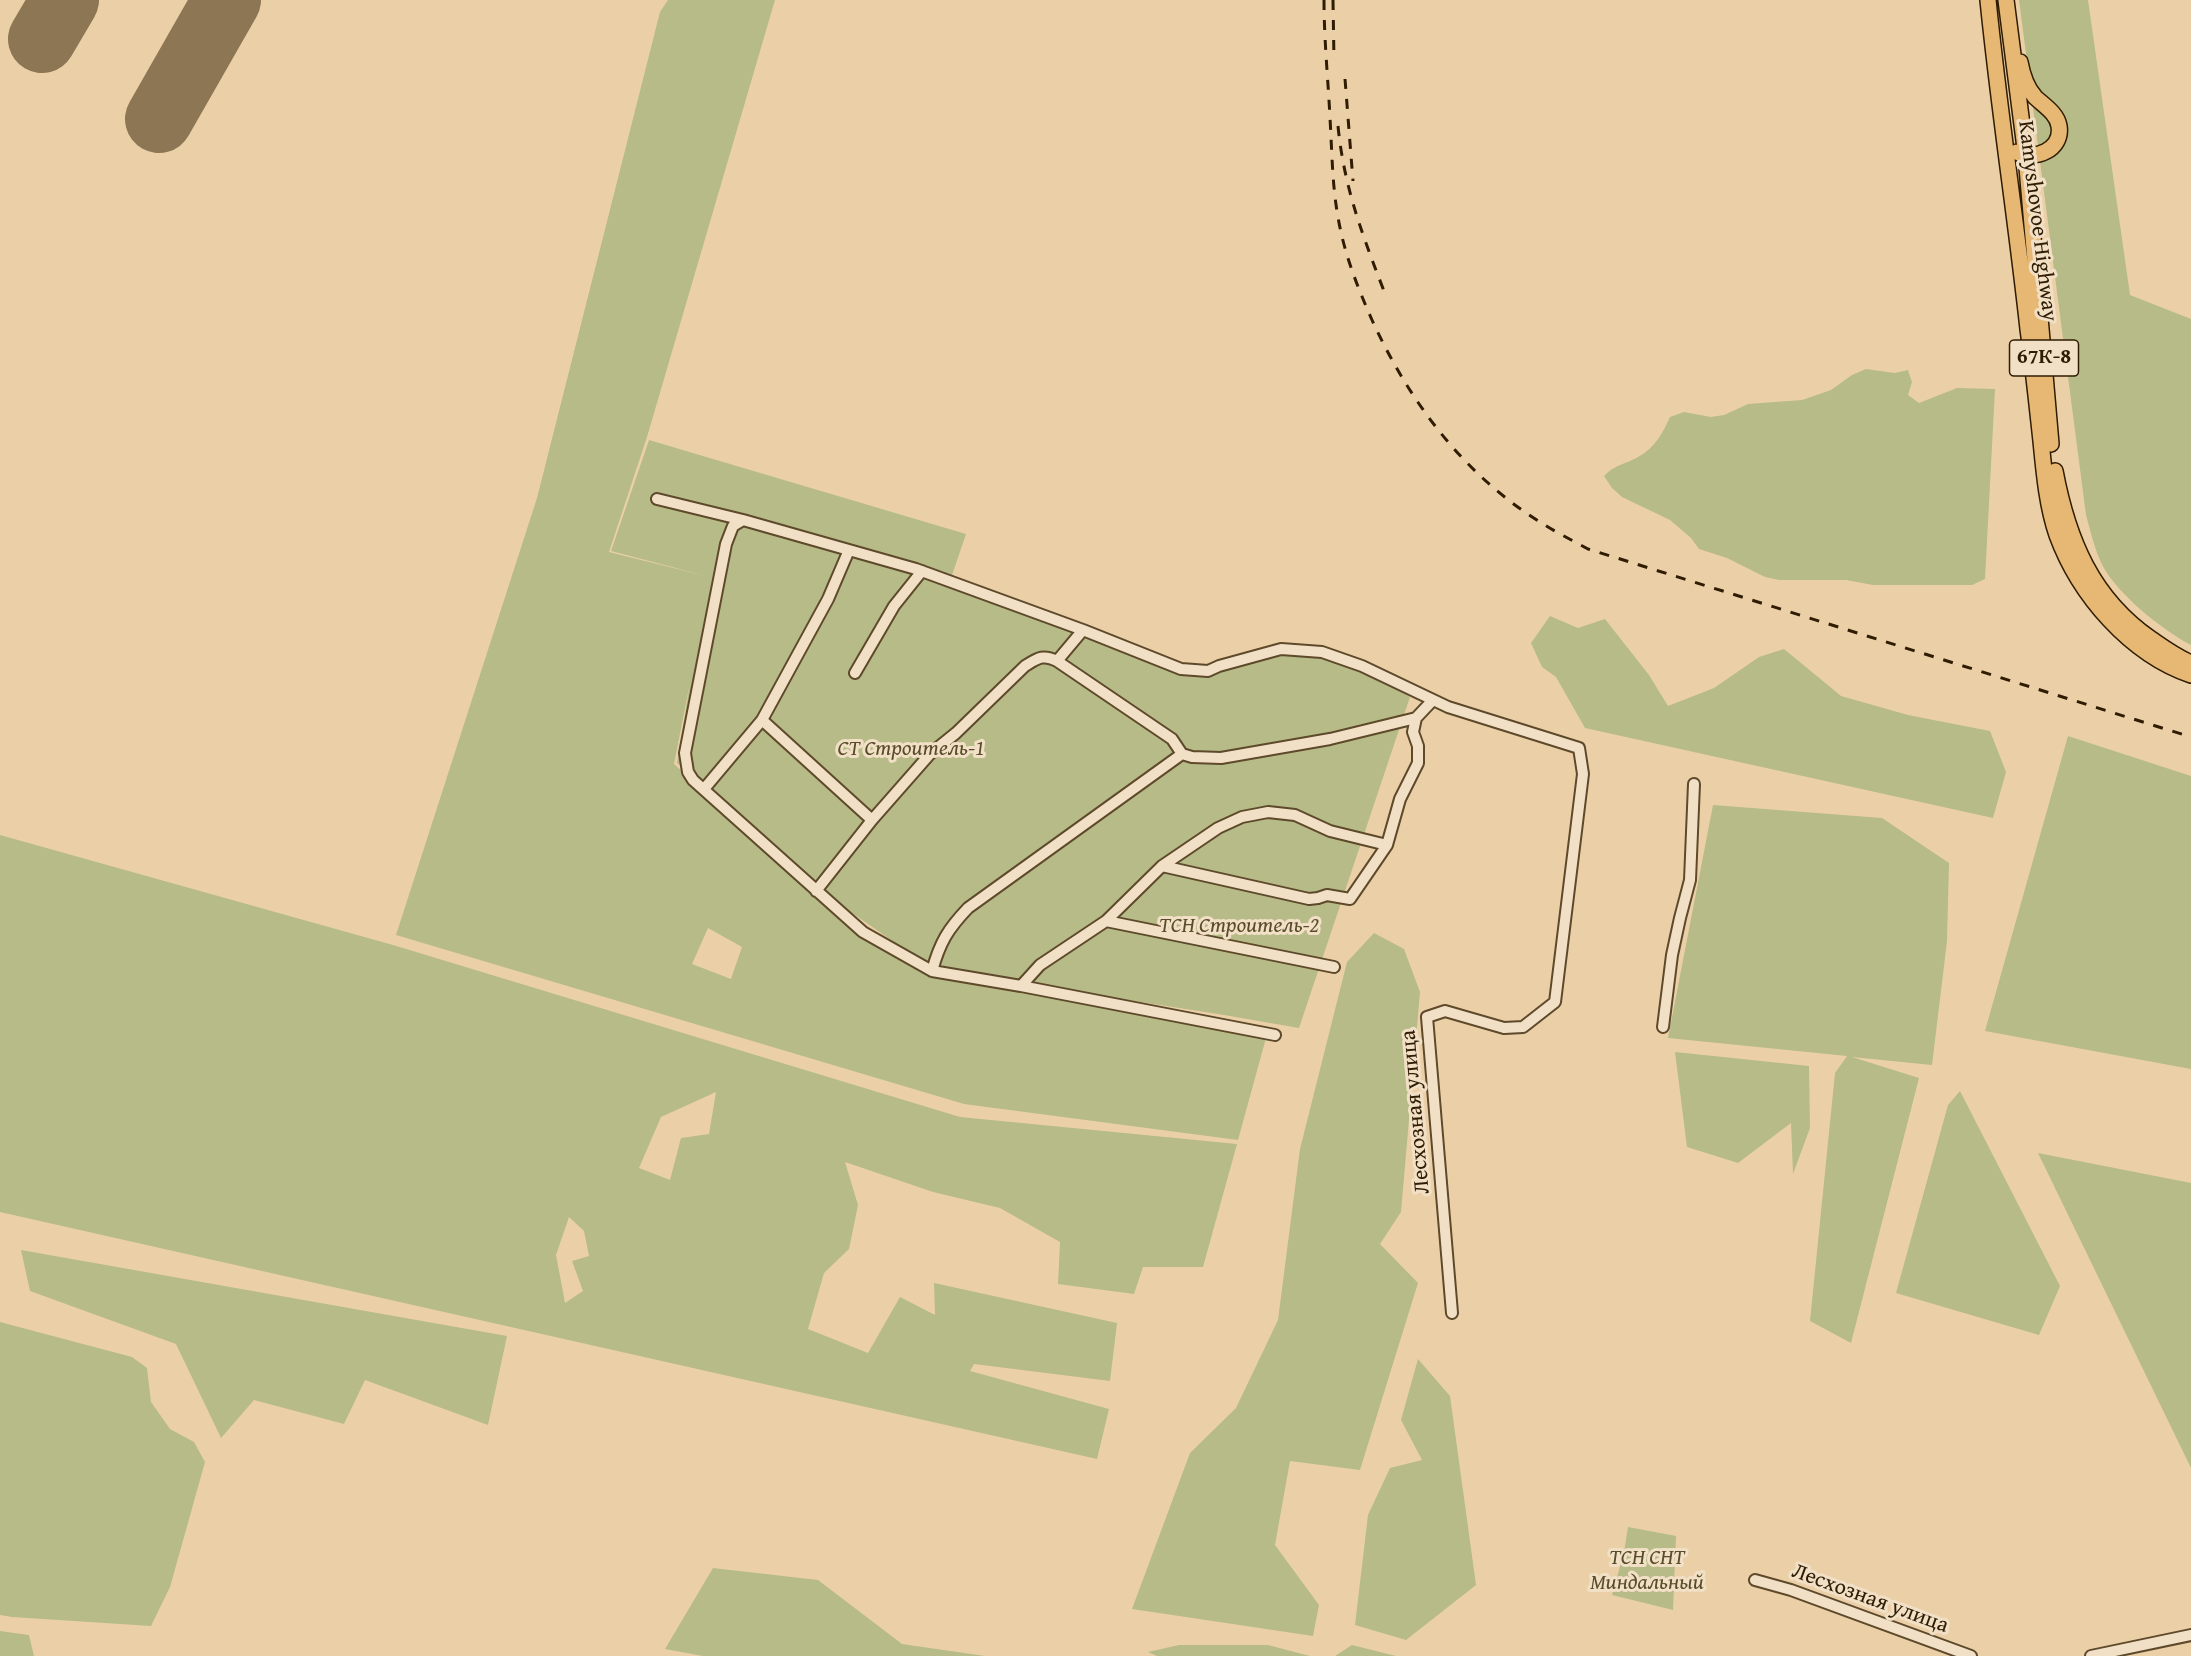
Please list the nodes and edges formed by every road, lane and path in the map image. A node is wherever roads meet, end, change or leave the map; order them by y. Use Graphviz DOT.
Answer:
graph roads {
  1 [pos="1988,0"];
  2 [pos="2006,0"];
  3 [pos="2008,25"];
  4 [pos="1998,94"];
  5 [pos="2026,156"];
  6 [pos="657,499"];
  7 [pos="743,520"];
  8 [pos="849,550"];
  9 [pos="922,571"];
  10 [pos="1083,630"];
  11 [pos="1057,662"];
  12 [pos="2191,663"];
  13 [pos="855,673"];
  14 [pos="2191,675"];
  15 [pos="1433,700"];
  16 [pos="1416,718"];
  17 [pos="762,720"];
  18 [pos="1182,754"];
  19 [pos="1694,784"];
  20 [pos="704,789"];
  21 [pos="872,820"];
  22 [pos="1387,845"];
  23 [pos="1162,866"];
  24 [pos="816,891"];
  25 [pos="1106,921"];
  26 [pos="1334,967"];
  27 [pos="932,971"];
  28 [pos="1021,986"];
  29 [pos="1663,1027"];
  30 [pos="1275,1035"];
  31 [pos="1452,1313"];
  32 [pos="1755,1581"];
  33 [pos="2191,1635"];
  34 [pos="1971,1656"];
  35 [pos="2091,1656"];
  1 -- 4 [label="main road, Kamyshovoe Highway / 67К-8"];
  2 -- 3 [label="main road, Kamyshovoe Highway / 67К-8"];
  3 -- 5 [label="main road, Kamyshovoe Highway / 67К-8"];
  3 -- 5 [label="main road"];
  4 -- 5 [label="main road"];
  4 -- 14 [label="main road, Kamyshovoe Highway / 67К-8"];
  5 -- 12 [label="main road, Kamyshovoe Highway / 67К-8"];
  6 -- 7 [label="street"];
  7 -- 8 [label="street"];
  7 -- 20 [label="street"];
  8 -- 9 [label="street"];
  8 -- 17 [label="street"];
  9 -- 10 [label="street"];
  9 -- 13 [label="street"];
  10 -- 11 [label="street"];
  10 -- 15 [label="street"];
  11 -- 18 [label="street"];
  11 -- 21 [label="street"];
  15 -- 16 [label="street"];
  15 -- 31 [label="street, Лесхозная улица"];
  16 -- 18 [label="street"];
  16 -- 22 [label="street"];
  17 -- 20 [label="street"];
  17 -- 21 [label="street"];
  18 -- 27 [label="street"];
  19 -- 29 [label="street"];
  20 -- 24 [label="street"];
  21 -- 24 [label="street"];
  22 -- 23 [label="street"];
  22 -- 23 [label="street"];
  23 -- 25 [label="street"];
  24 -- 27 [label="street"];
  25 -- 26 [label="street"];
  25 -- 28 [label="street"];
  27 -- 28 [label="street"];
  28 -- 30 [label="street"];
  32 -- 34 [label="street, Лесхозная улица"];
  33 -- 35 [label="street"];
}
